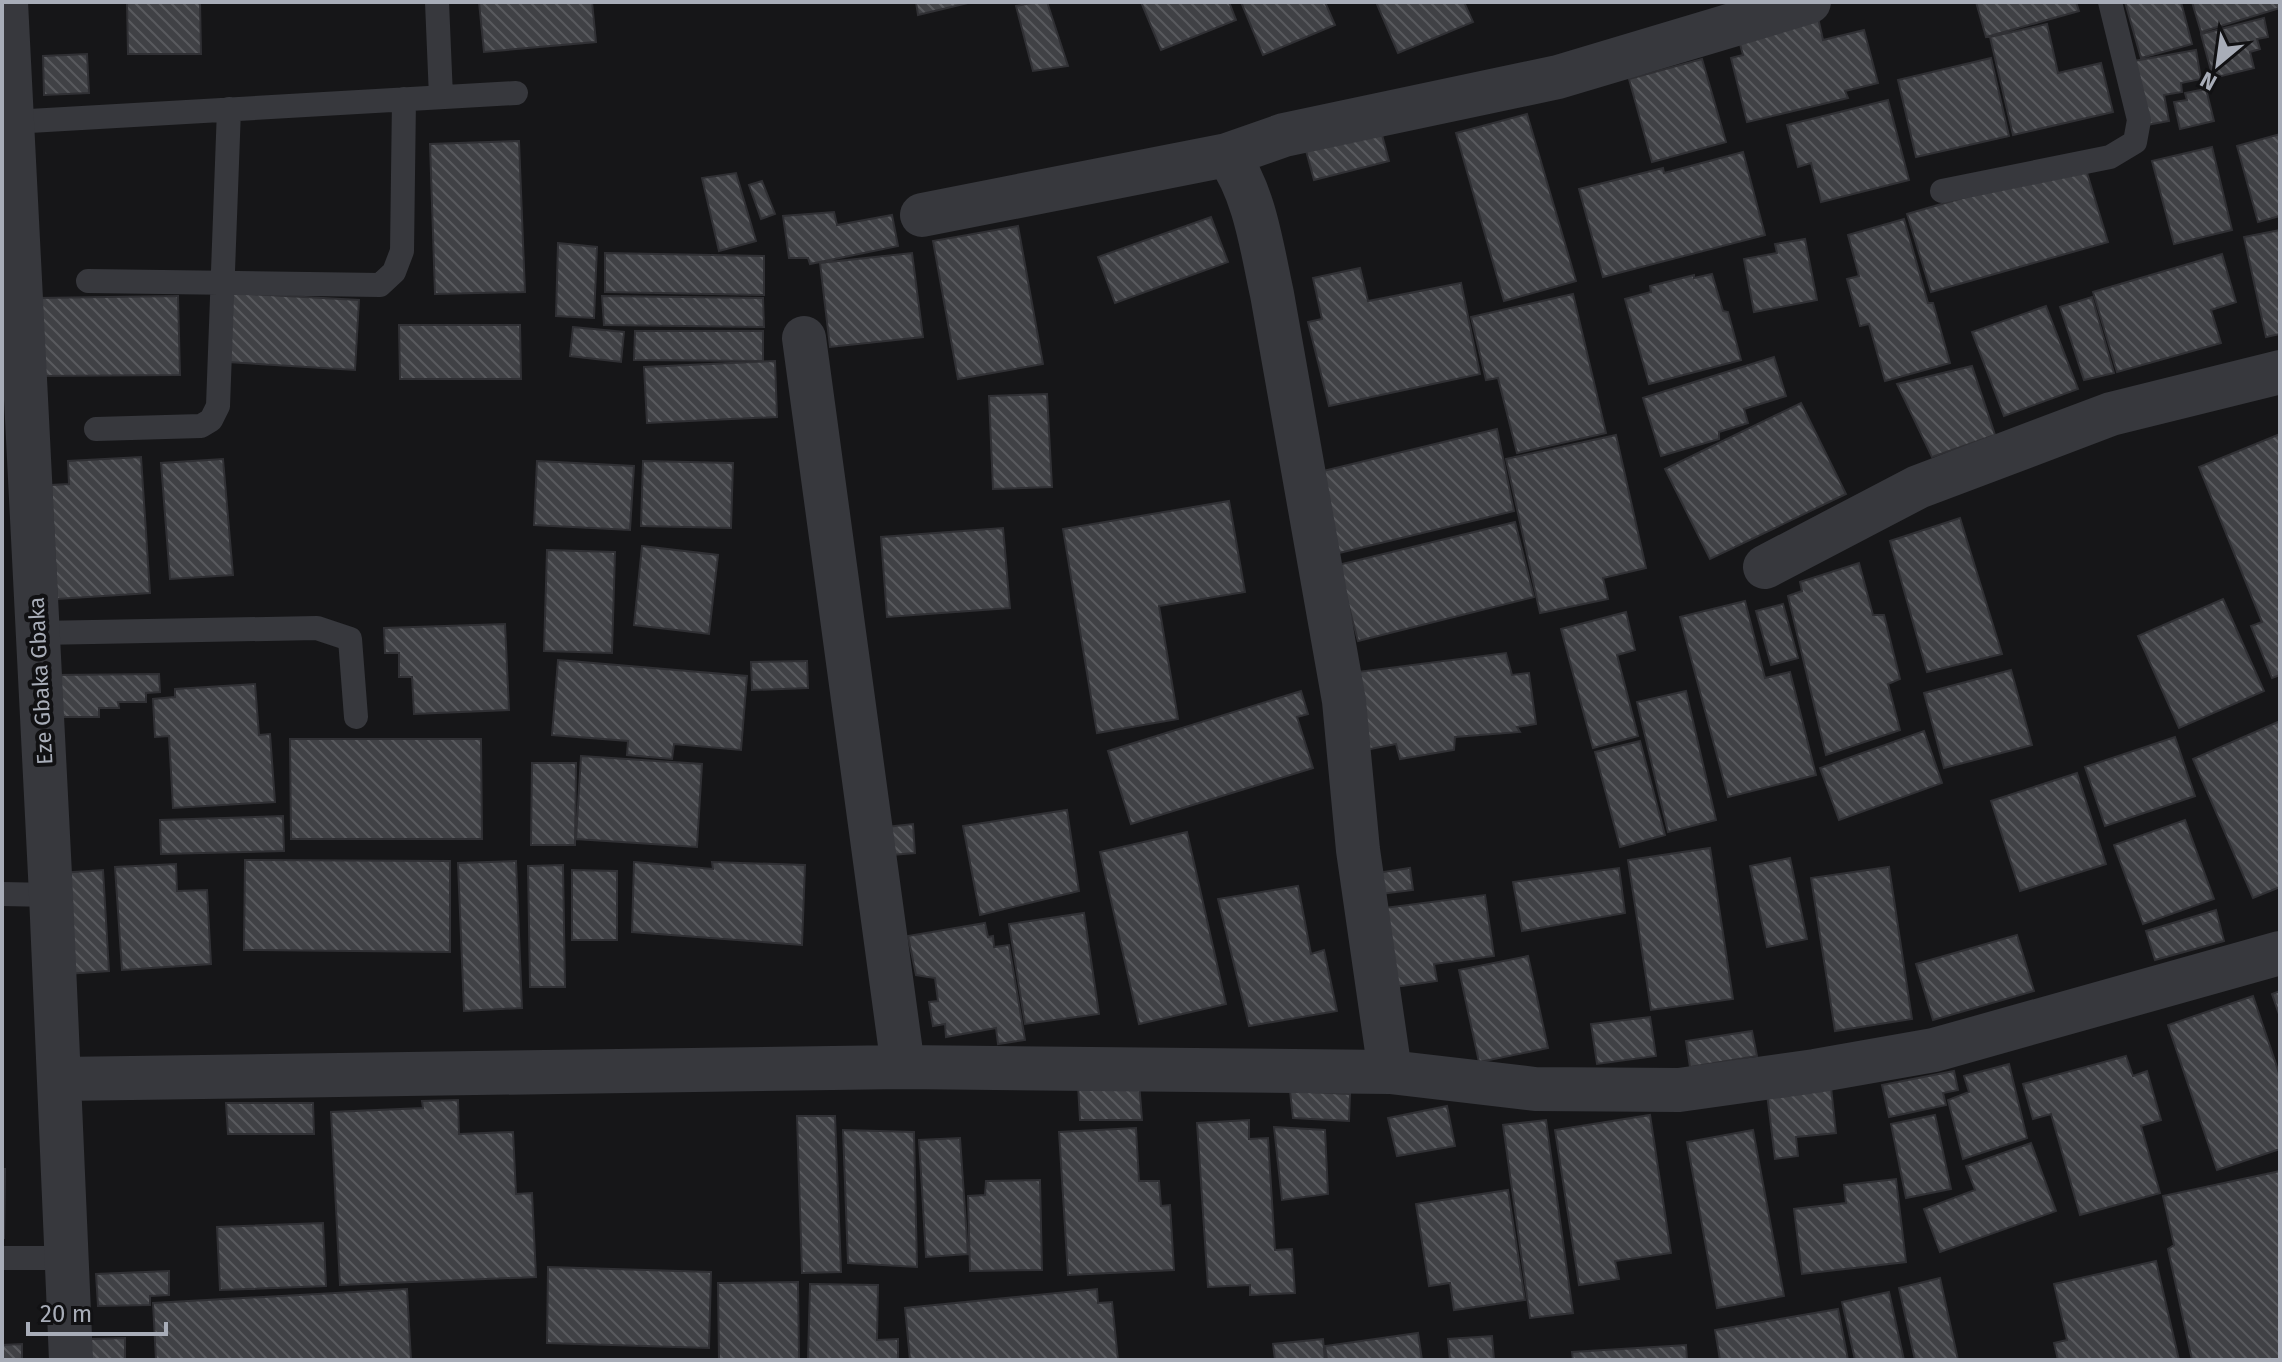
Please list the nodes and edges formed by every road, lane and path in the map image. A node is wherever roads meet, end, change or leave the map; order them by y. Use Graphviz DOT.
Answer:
graph roads {
  1 [pos="437,2"];
  2 [pos="1809,2"];
  3 [pos="2110,2"];
  4 [pos="5,30"];
  5 [pos="516,93"];
  6 [pos="441,97"];
  7 [pos="404,99"];
  8 [pos="229,109"];
  9 [pos="12,122"];
  10 [pos="1227,155"];
  11 [pos="1942,191"];
  12 [pos="922,215"];
  13 [pos="88,281"];
  14 [pos="224,281"];
  15 [pos="804,338"];
  16 [pos="2280,372"];
  17 [pos="96,429"];
  18 [pos="15,459"];
  19 [pos="1765,567"];
  20 [pos="38,633"];
  21 [pos="356,717"];
  22 [pos="2,894"];
  23 [pos="51,895"];
  24 [pos="2280,953"];
  25 [pos="903,1067"];
  26 [pos="1390,1072"];
  27 [pos="60,1079"];
  28 [pos="2,1258"];
  29 [pos="67,1258"];
  30 [pos="71,1360"];
  1 -- 6 [label="lane"];
  2 -- 10 [label="street"];
  3 -- 11 [label="lane"];
  4 -- 9 [label="street, Eze Gbaka Gbaka"];
  5 -- 6 [label="lane"];
  6 -- 7 [label="lane"];
  7 -- 8 [label="lane"];
  7 -- 14 [label="lane"];
  8 -- 9 [label="lane"];
  8 -- 14 [label="lane"];
  9 -- 18 [label="street, Eze Gbaka Gbaka"];
  10 -- 12 [label="street"];
  10 -- 26 [label="street"];
  13 -- 14 [label="lane"];
  14 -- 17 [label="lane"];
  15 -- 25 [label="street"];
  16 -- 19 [label="street"];
  18 -- 20 [label="street, Eze Gbaka Gbaka"];
  20 -- 21 [label="lane"];
  20 -- 23 [label="street, Eze Gbaka Gbaka"];
  22 -- 23 [label="lane"];
  23 -- 27 [label="street, Eze Gbaka Gbaka"];
  24 -- 26 [label="street"];
  25 -- 26 [label="street"];
  25 -- 27 [label="street"];
  27 -- 29 [label="street, Eze Gbaka Gbaka"];
  28 -- 29 [label="lane"];
  29 -- 30 [label="street, Eze Gbaka Gbaka"];
}
